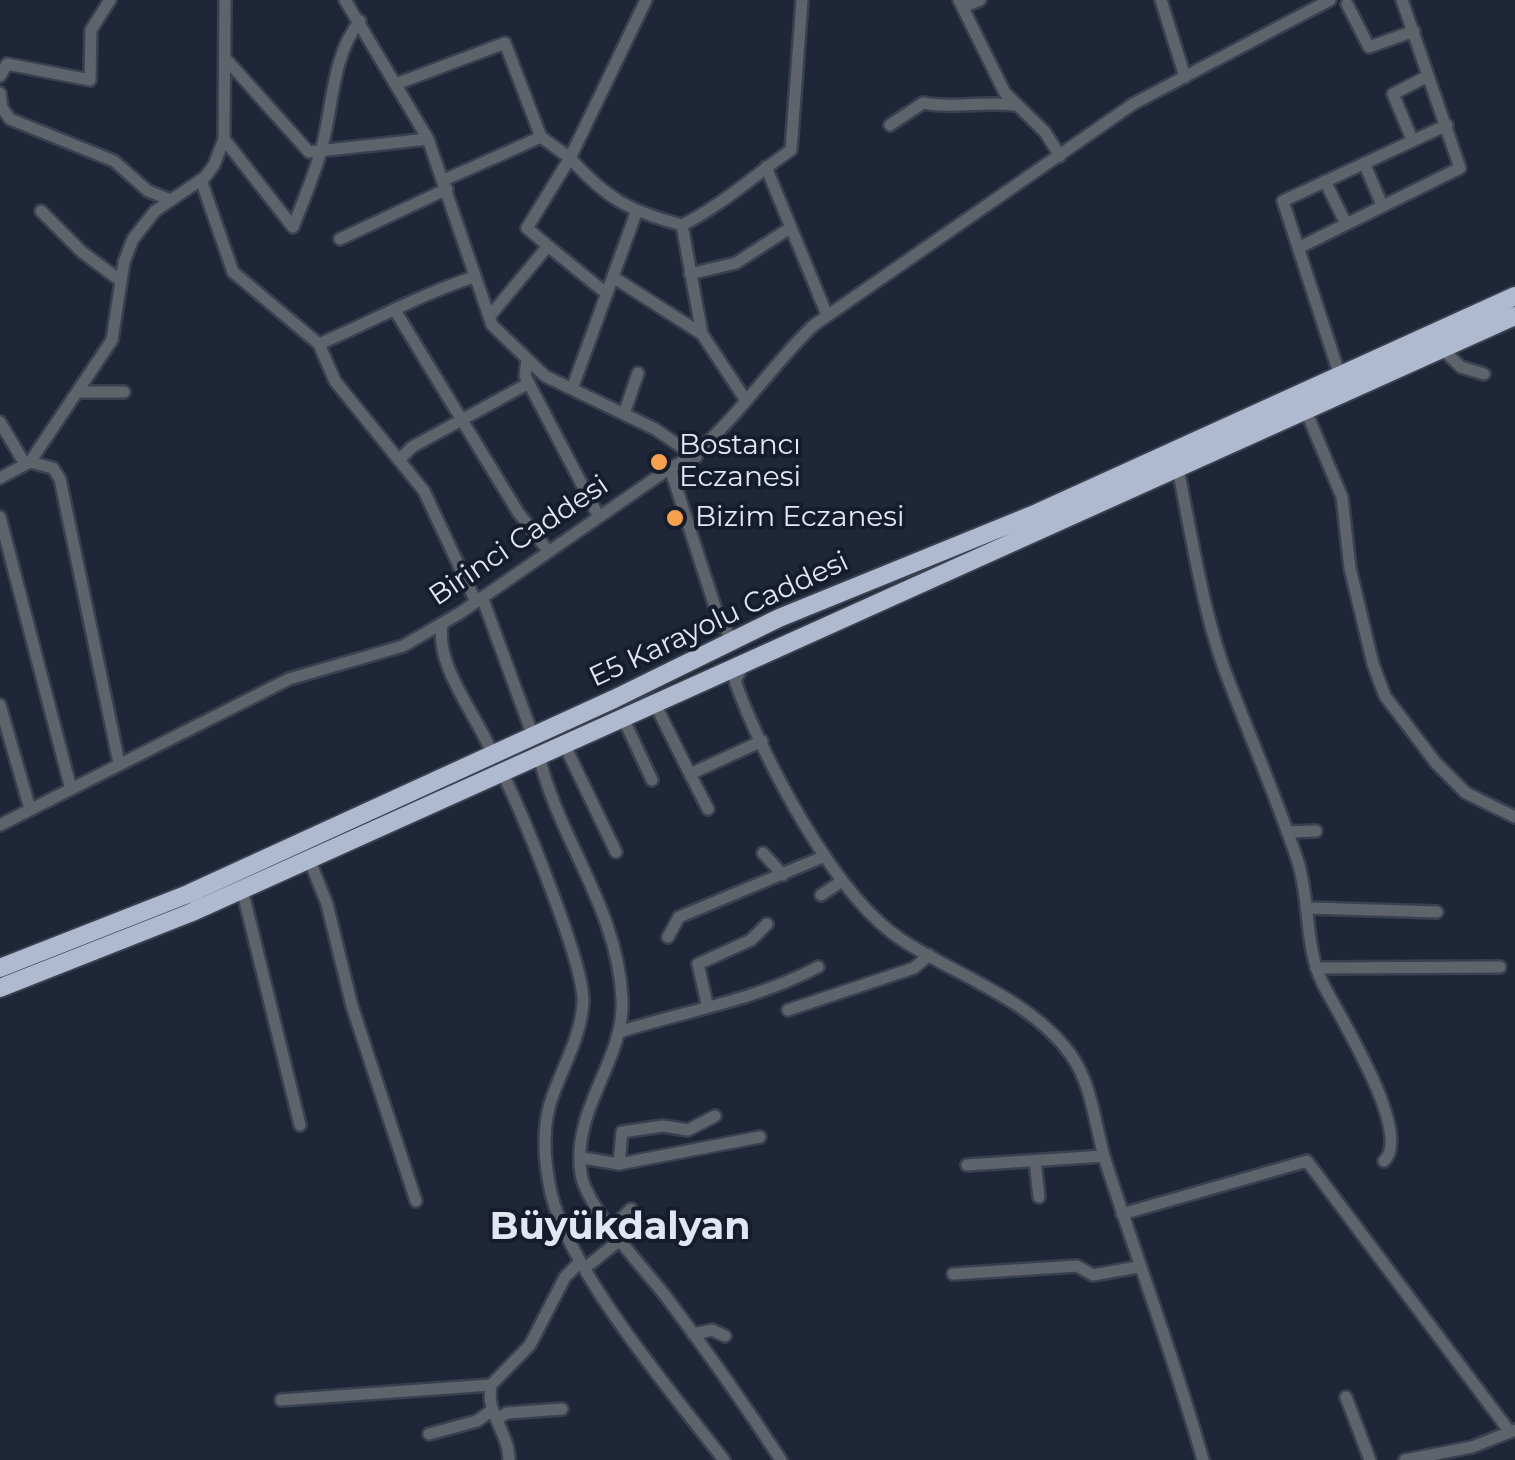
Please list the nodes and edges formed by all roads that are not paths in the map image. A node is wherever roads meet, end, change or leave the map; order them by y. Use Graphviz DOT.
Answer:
graph roads {
  1 [pos="110,0"];
  2 [pos="225,0"];
  3 [pos="345,0"];
  4 [pos="646,0"];
  5 [pos="802,0"];
  6 [pos="980,0"];
  7 [pos="1161,0"];
  8 [pos="1329,0"];
  9 [pos="1402,0"];
  10 [pos="961,4"];
  11 [pos="1348,4"];
  12 [pos="360,21"];
  13 [pos="1414,32"];
  14 [pos="225,57"];
  15 [pos="0,76"];
  16 [pos="1428,76"];
  17 [pos="1185,77"];
  18 [pos="396,84"];
  19 [pos="0,93"];
  20 [pos="1014,105"];
  21 [pos="890,125"];
  22 [pos="1446,125"];
  23 [pos="541,137"];
  24 [pos="224,138"];
  25 [pos="428,138"];
  26 [pos="1412,140"];
  27 [pos="321,151"];
  28 [pos="1060,156"];
  29 [pos="570,158"];
  30 [pos="1364,163"];
  31 [pos="766,167"];
  32 [pos="202,180"];
  33 [pos="1325,181"];
  34 [pos="446,185"];
  35 [pos="171,200"];
  36 [pos="1382,205"];
  37 [pos="41,211"];
  38 [pos="636,213"];
  39 [pos="1346,222"];
  40 [pos="682,225"];
  41 [pos="790,228"];
  42 [pos="340,239"];
  43 [pos="548,246"];
  44 [pos="1300,247"];
  45 [pos="690,274"];
  46 [pos="474,277"];
  47 [pos="613,277"];
  48 [pos="121,281"];
  49 [pos="607,294"];
  50 [pos="1515,296"];
  51 [pos="396,312"];
  52 [pos="827,316"];
  53 [pos="1515,316"];
  54 [pos="488,318"];
  55 [pos="702,334"];
  56 [pos="320,344"];
  57 [pos="1442,349"];
  58 [pos="527,360"];
  59 [pos="638,373"];
  60 [pos="1484,374"];
  61 [pos="1340,376"];
  62 [pos="529,384"];
  63 [pos="572,389"];
  64 [pos="78,392"];
  65 [pos="124,392"];
  66 [pos="744,399"];
  67 [pos="1306,411"];
  68 [pos="624,414"];
  69 [pos="461,418"];
  70 [pos="0,422"];
  71 [pos="696,457"];
  72 [pos="399,460"];
  73 [pos="28,463"];
  74 [pos="670,468"];
  75 [pos="1178,469"];
  76 [pos="0,478"];
  77 [pos="0,516"];
  78 [pos="599,517"];
  79 [pos="548,552"];
  80 [pos="479,600"];
  81 [pos="442,624"];
  82 [pos="730,642"];
  83 [pos="748,662"];
  84 [pos="726,672"];
  85 [pos="654,704"];
  86 [pos="0,705"];
  87 [pos="623,718"];
  88 [pos="533,736"];
  89 [pos="762,741"];
  90 [pos="564,744"];
  91 [pos="493,754"];
  92 [pos="539,756"];
  93 [pos="119,764"];
  94 [pos="502,772"];
  95 [pos="690,774"];
  96 [pos="652,780"];
  97 [pos="70,788"];
  98 [pos="708,809"];
  99 [pos="30,810"];
  100 [pos="1515,817"];
  101 [pos="0,825"];
  102 [pos="1316,831"];
  103 [pos="1287,832"];
  104 [pos="616,852"];
  105 [pos="764,853"];
  106 [pos="825,856"];
  107 [pos="309,860"];
  108 [pos="783,875"];
  109 [pos="842,881"];
  110 [pos="242,890"];
  111 [pos="822,895"];
  112 [pos="1309,908"];
  113 [pos="1437,912"];
  114 [pos="767,924"];
  115 [pos="668,936"];
  116 [pos="928,955"];
  117 [pos="1500,966"];
  118 [pos="818,967"];
  119 [pos="0,968"];
  120 [pos="1316,968"];
  121 [pos="0,988"];
  122 [pos="707,1004"];
  123 [pos="788,1010"];
  124 [pos="620,1032"];
  125 [pos="715,1116"];
  126 [pos="300,1125"];
  127 [pos="760,1137"];
  128 [pos="1104,1156"];
  129 [pos="582,1158"];
  130 [pos="1035,1161"];
  131 [pos="1384,1161"];
  132 [pos="620,1164"];
  133 [pos="967,1166"];
  134 [pos="1040,1197"];
  135 [pos="416,1201"];
  136 [pos="630,1210"];
  137 [pos="1122,1214"];
  138 [pos="612,1228"];
  139 [pos="620,1240"];
  140 [pos="582,1265"];
  141 [pos="1138,1266"];
  142 [pos="954,1274"];
  143 [pos="693,1334"];
  144 [pos="724,1336"];
  145 [pos="490,1385"];
  146 [pos="1346,1397"];
  147 [pos="281,1400"];
  148 [pos="562,1410"];
  149 [pos="494,1415"];
  150 [pos="1513,1431"];
  151 [pos="429,1434"];
  152 [pos="510,1460"];
  153 [pos="724,1460"];
  154 [pos="782,1460"];
  155 [pos="1203,1460"];
  156 [pos="1370,1460"];
  157 [pos="1405,1460"];
  1 -- 15 [label="street"];
  2 -- 14 [label="street"];
  3 -- 12 [label="street"];
  4 -- 29 [label="street"];
  5 -- 31 [label="street"];
  6 -- 10 [label="street"];
  7 -- 17 [label="street"];
  8 -- 17 [label="street, Birinci Caddesi"];
  9 -- 13 [label="street"];
  10 -- 20 [label="street"];
  11 -- 13 [label="street"];
  12 -- 18 [label="street"];
  12 -- 27 [label="street"];
  13 -- 16 [label="street"];
  14 -- 24 [label="street"];
  14 -- 27 [label="street"];
  16 -- 22 [label="street"];
  16 -- 26 [label="street"];
  17 -- 28 [label="street, Birinci Caddesi"];
  18 -- 23 [label="street"];
  18 -- 25 [label="street"];
  19 -- 35 [label="street"];
  20 -- 21 [label="street"];
  20 -- 28 [label="street"];
  22 -- 26 [label="street"];
  22 -- 36 [label="street"];
  23 -- 29 [label="street"];
  23 -- 34 [label="street"];
  24 -- 27 [label="street"];
  24 -- 32 [label="street"];
  25 -- 27 [label="street"];
  25 -- 34 [label="street"];
  26 -- 30 [label="street"];
  28 -- 52 [label="street, Birinci Caddesi"];
  29 -- 38 [label="street"];
  29 -- 43 [label="street"];
  30 -- 33 [label="street"];
  30 -- 36 [label="street"];
  31 -- 40 [label="street"];
  31 -- 41 [label="street"];
  32 -- 35 [label="street"];
  32 -- 56 [label="street"];
  33 -- 39 [label="street"];
  33 -- 44 [label="street"];
  34 -- 42 [label="street"];
  34 -- 46 [label="street"];
  35 -- 48 [label="street"];
  36 -- 39 [label="street"];
  37 -- 48 [label="street"];
  38 -- 40 [label="street"];
  38 -- 47 [label="street"];
  39 -- 44 [label="street"];
  40 -- 45 [label="street"];
  41 -- 45 [label="street"];
  41 -- 52 [label="street"];
  43 -- 49 [label="street"];
  43 -- 54 [label="street"];
  44 -- 61 [label="street"];
  45 -- 55 [label="street"];
  46 -- 51 [label="street"];
  46 -- 54 [label="street"];
  47 -- 49 [label="street"];
  47 -- 55 [label="street"];
  48 -- 64 [label="street"];
  49 -- 63 [label="street"];
  50 -- 61 [label="highway, E5 Karayolu Caddesi"];
  51 -- 56 [label="street"];
  51 -- 69 [label="street"];
  52 -- 66 [label="street, Birinci Caddesi"];
  53 -- 57 [label="highway, E5 Karayolu Caddesi"];
  54 -- 58 [label="street"];
  55 -- 66 [label="street"];
  56 -- 72 [label="street"];
  57 -- 60 [label="street"];
  57 -- 67 [label="highway, E5 Karayolu Caddesi"];
  58 -- 62 [label="street"];
  58 -- 63 [label="street"];
  59 -- 68 [label="street"];
  61 -- 82 [label="highway, E5 Karayolu Caddesi"];
  62 -- 69 [label="street"];
  62 -- 78 [label="street"];
  63 -- 68 [label="street"];
  64 -- 65 [label="street"];
  64 -- 73 [label="street"];
  66 -- 71 [label="street, Birinci Caddesi"];
  67 -- 75 [label="highway, E5 Karayolu Caddesi"];
  67 -- 100 [label="street"];
  68 -- 71 [label="street"];
  69 -- 72 [label="street"];
  69 -- 79 [label="street"];
  70 -- 73 [label="street"];
  71 -- 74 [label="street, Birinci Caddesi"];
  72 -- 80 [label="street"];
  73 -- 76 [label="street"];
  73 -- 93 [label="street"];
  74 -- 78 [label="street, Birinci Caddesi"];
  74 -- 82 [label="street"];
  75 -- 83 [label="highway, E5 Karayolu Caddesi"];
  75 -- 103 [label="street"];
  77 -- 97 [label="street"];
  78 -- 79 [label="street, Birinci Caddesi"];
  79 -- 80 [label="street, Birinci Caddesi"];
  80 -- 81 [label="street, Birinci Caddesi"];
  80 -- 88 [label="street"];
  81 -- 91 [label="street"];
  81 -- 93 [label="street, Birinci Caddesi"];
  82 -- 83 [label="highway"];
  82 -- 84 [label="highway"];
  82 -- 88 [label="highway, E5 Karayolu Caddesi"];
  83 -- 84 [label="highway, E5 Karayolu Caddesi"];
  83 -- 89 [label="street"];
  84 -- 85 [label="highway, E5 Karayolu Caddesi"];
  85 -- 87 [label="highway, E5 Karayolu Caddesi"];
  85 -- 95 [label="street"];
  86 -- 99 [label="street"];
  87 -- 90 [label="highway, E5 Karayolu Caddesi"];
  87 -- 96 [label="street"];
  88 -- 91 [label="highway, E5 Karayolu Caddesi"];
  89 -- 95 [label="street"];
  89 -- 106 [label="street"];
  90 -- 92 [label="highway, E5 Karayolu Caddesi"];
  90 -- 104 [label="street"];
  91 -- 119 [label="highway, E5 Karayolu Caddesi"];
  92 -- 94 [label="highway, E5 Karayolu Caddesi"];
  92 -- 124 [label="street"];
  93 -- 97 [label="street, Birinci Caddesi"];
  94 -- 107 [label="highway, E5 Karayolu Caddesi"];
  94 -- 140 [label="street"];
  95 -- 98 [label="street"];
  97 -- 99 [label="street, Birinci Caddesi"];
  99 -- 101 [label="street, Birinci Caddesi"];
  102 -- 103 [label="street"];
  103 -- 112 [label="street"];
  105 -- 108 [label="street"];
  106 -- 108 [label="street"];
  106 -- 109 [label="street"];
  107 -- 110 [label="highway, E5 Karayolu Caddesi"];
  107 -- 135 [label="street"];
  108 -- 115 [label="street"];
  109 -- 111 [label="street"];
  109 -- 116 [label="street"];
  110 -- 121 [label="highway, E5 Karayolu Caddesi"];
  110 -- 126 [label="street"];
  112 -- 113 [label="street"];
  112 -- 120 [label="street"];
  114 -- 122 [label="street"];
  116 -- 123 [label="street"];
  116 -- 128 [label="street"];
  117 -- 120 [label="street"];
  118 -- 122 [label="street"];
  120 -- 131 [label="street"];
  122 -- 124 [label="street"];
  124 -- 129 [label="street"];
  125 -- 132 [label="street"];
  127 -- 132 [label="street"];
  128 -- 130 [label="street"];
  128 -- 137 [label="street"];
  129 -- 132 [label="street"];
  129 -- 138 [label="street"];
  130 -- 133 [label="street"];
  130 -- 134 [label="street"];
  136 -- 138 [label="street"];
  137 -- 141 [label="street"];
  137 -- 150 [label="street"];
  138 -- 139 [label="street"];
  139 -- 140 [label="street"];
  139 -- 143 [label="street"];
  140 -- 145 [label="street"];
  140 -- 153 [label="street"];
  141 -- 142 [label="street"];
  141 -- 155 [label="street"];
  143 -- 144 [label="street"];
  143 -- 154 [label="street"];
  145 -- 147 [label="street"];
  145 -- 149 [label="street"];
  146 -- 156 [label="street"];
  148 -- 149 [label="street"];
  149 -- 151 [label="street"];
  149 -- 152 [label="street"];
  150 -- 157 [label="street"];
}
